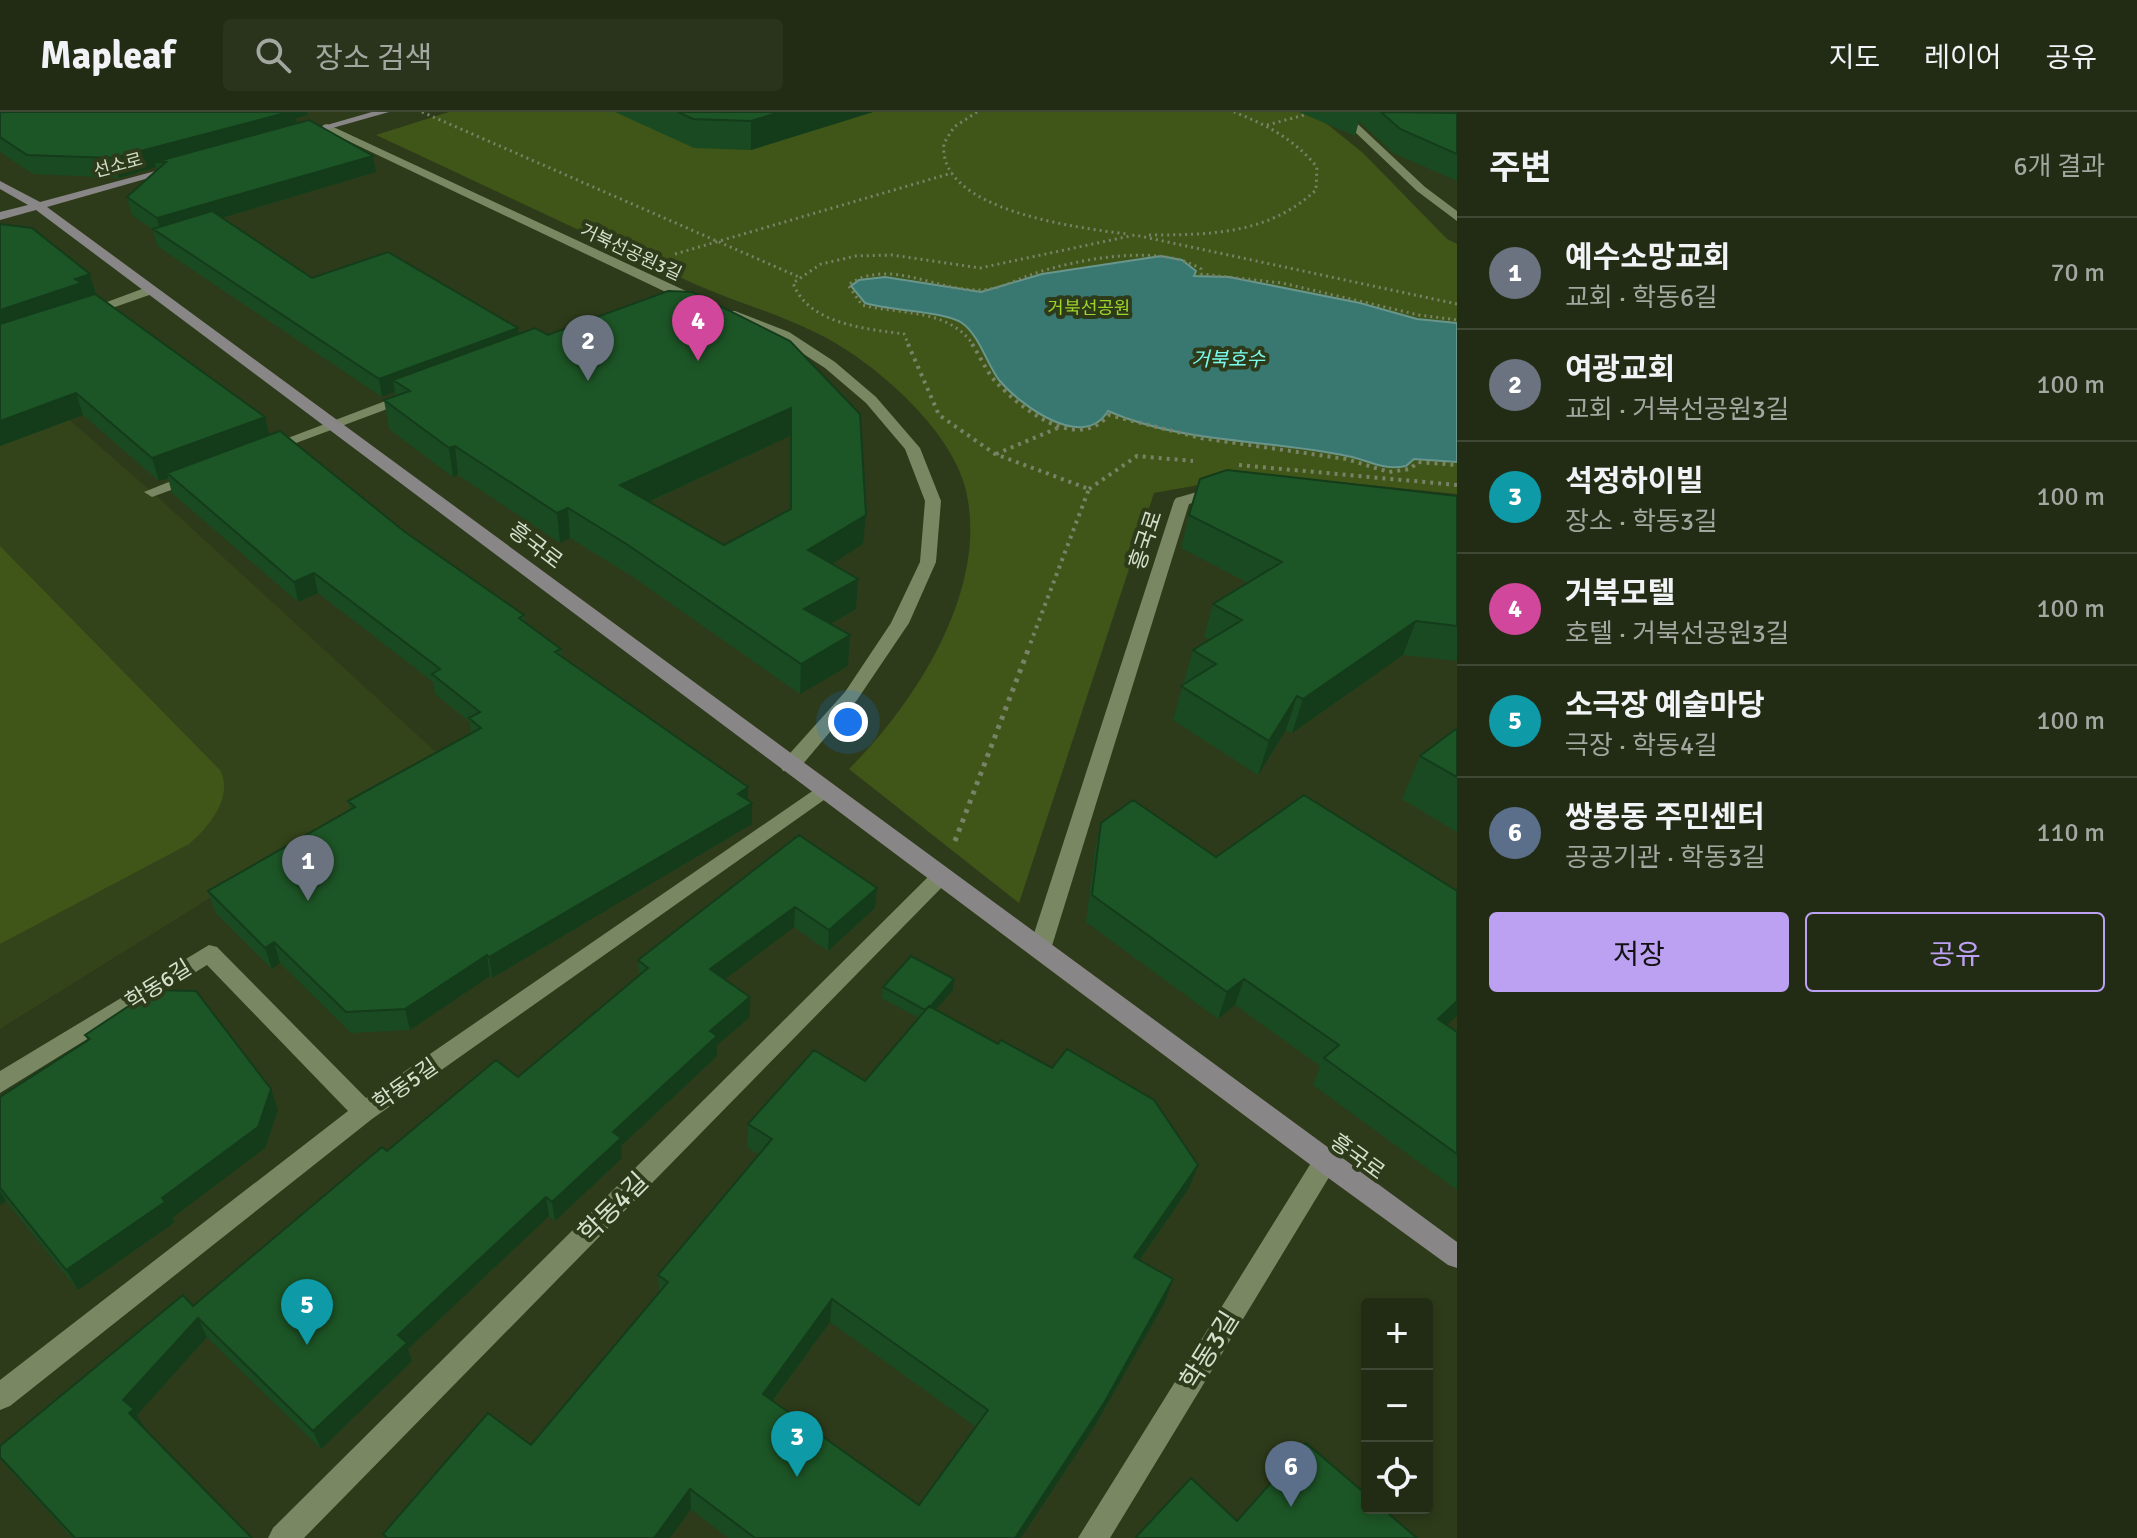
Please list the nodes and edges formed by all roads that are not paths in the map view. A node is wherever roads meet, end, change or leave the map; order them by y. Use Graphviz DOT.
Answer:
graph roads {
  1 [pos="384,112"];
  2 [pos="1339,112"];
  3 [pos="327,127"];
  4 [pos="281,140"];
  5 [pos="190,164"];
  6 [pos="0,184"];
  7 [pos="37,205"];
  8 [pos="0,216"];
  9 [pos="1457,217"];
  10 [pos="150,290"];
  11 [pos="678,294"];
  12 [pos="663,299"];
  13 [pos="75,316"];
  14 [pos="424,390"];
  15 [pos="335,424"];
  16 [pos="250,455"];
  17 [pos="208,471"];
  18 [pos="152,492"];
  19 [pos="1232,493"];
  20 [pos="790,766"];
  21 [pos="824,790"];
  22 [pos="942,875"];
  23 [pos="1040,949"];
  24 [pos="0,1083"];
  25 [pos="364,1112"];
  26 [pos="1325,1162"];
  27 [pos="1457,1257"];
  28 [pos="0,1397"];
  29 [pos="283,1538"];
  30 [pos="1093,1538"];
  1 -- 3 [label="street"];
  2 -- 9 [label="street"];
  3 -- 4 [label="street"];
  3 -- 11 [label="street, 거북선공원3길"];
  5 -- 7 [label="street, 선소로"];
  6 -- 7 [label="street, 흥국로"];
  7 -- 8 [label="street, 선소로"];
  7 -- 10 [label="street, 흥국로"];
  10 -- 13 [label="street"];
  10 -- 15 [label="street, 흥국로"];
  11 -- 12 [label="street"];
  11 -- 20 [label="street, 거북선공원3길"];
  14 -- 15 [label="street"];
  15 -- 16 [label="street"];
  15 -- 20 [label="street, 흥국로"];
  17 -- 18 [label="street"];
  19 -- 23 [label="street, 흥국로"];
  20 -- 21 [label="street, 흥국로"];
  21 -- 22 [label="street, 흥국로"];
  21 -- 25 [label="street, 학동5길"];
  22 -- 23 [label="street, 흥국로"];
  22 -- 29 [label="street, 학동4길"];
  23 -- 26 [label="street, 흥국로"];
  24 -- 25 [label="street, 학동6길"];
  25 -- 28 [label="street, 학동5길"];
  26 -- 27 [label="street, 흥국로"];
  26 -- 30 [label="street, 학동3길"];
}
